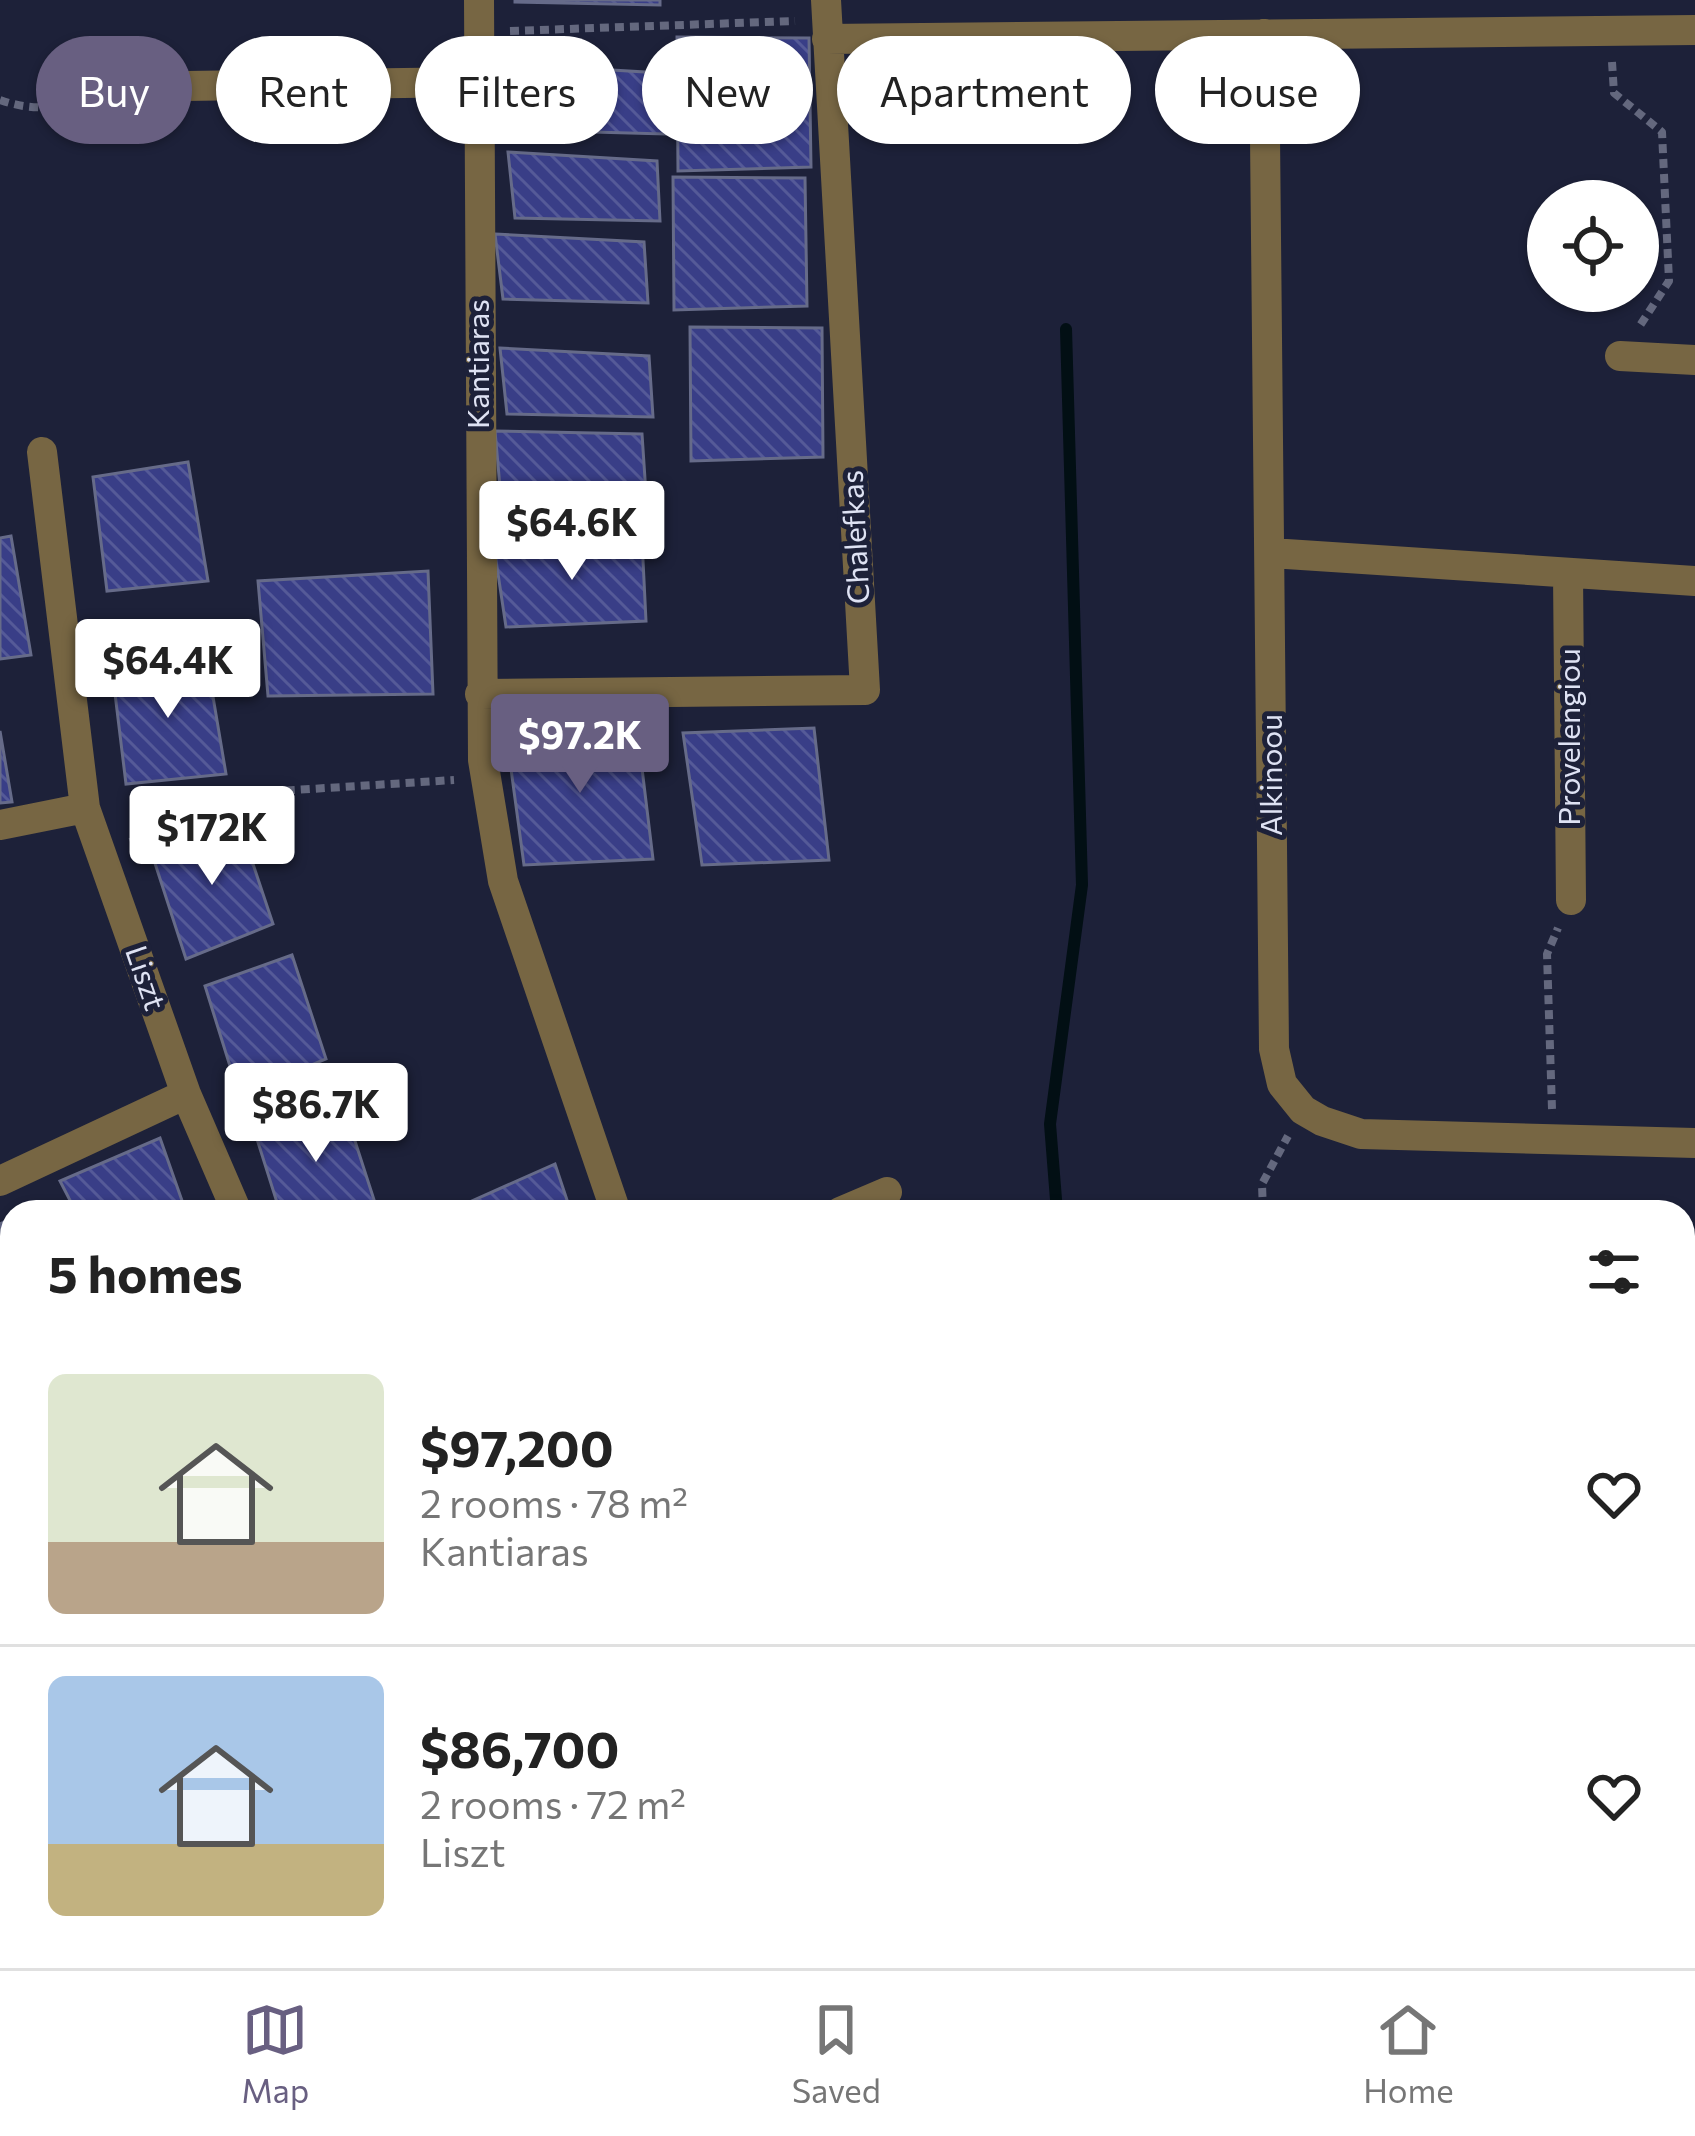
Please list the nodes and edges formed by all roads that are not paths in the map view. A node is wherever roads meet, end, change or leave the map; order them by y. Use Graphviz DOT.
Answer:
graph roads {
  1 [pos="479,0"];
  2 [pos="827,20"];
  3 [pos="1695,29"];
  4 [pos="1264,34"];
  5 [pos="478,36"];
  6 [pos="415,83"];
  7 [pos="192,86"];
  8 [pos="478,144"];
  9 [pos="1620,356"];
  10 [pos="1695,360"];
  11 [pos="42,452"];
  12 [pos="1271,554"];
  13 [pos="1568,574"];
  14 [pos="1695,581"];
  15 [pos="480,694"];
  16 [pos="86,808"];
  17 [pos="0,825"];
  18 [pos="1571,900"];
  19 [pos="186,1094"];
  20 [pos="1695,1143"];
  21 [pos="0,1181"];
  22 [pos="887,1192"];
  23 [pos="232,1200"];
  24 [pos="612,1200"];
  25 [pos="868,1200"];
  1 -- 5 [label="street, Kantiaras"];
  2 -- 4 [label="street"];
  2 -- 15 [label="street, Chalefkas"];
  3 -- 4 [label="street"];
  4 -- 12 [label="street, Alkinoou"];
  6 -- 7 [label="street"];
  8 -- 15 [label="street, Kantiaras"];
  9 -- 10 [label="street"];
  11 -- 16 [label="street, Liszt"];
  12 -- 13 [label="street"];
  12 -- 20 [label="street, Alkinoou"];
  13 -- 14 [label="street"];
  13 -- 18 [label="street, Provelengiou"];
  15 -- 24 [label="street, Kantiaras"];
  16 -- 17 [label="street"];
  16 -- 19 [label="street, Liszt"];
  19 -- 21 [label="street"];
  19 -- 23 [label="street, Liszt"];
  22 -- 25 [label="street"];
}
